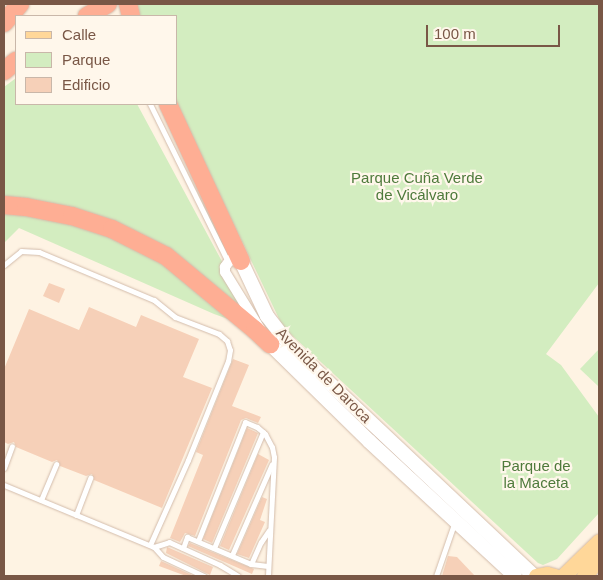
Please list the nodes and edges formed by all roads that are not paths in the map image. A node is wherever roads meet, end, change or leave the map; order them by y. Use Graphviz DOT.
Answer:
graph roads {
  1 [pos="20,4"];
  2 [pos="108,4"];
  3 [pos="89,15"];
  4 [pos="5,21"];
  5 [pos="15,62"];
  6 [pos="4,71"];
  7 [pos="151,105"];
  8 [pos="168,105"];
  9 [pos="4,205"];
  10 [pos="234,261"];
  11 [pos="4,265"];
  12 [pos="270,344"];
  13 [pos="263,432"];
  14 [pos="12,446"];
  15 [pos="274,460"];
  16 [pos="56,464"];
  17 [pos="4,468"];
  18 [pos="90,478"];
  19 [pos="4,485"];
  20 [pos="40,500"];
  21 [pos="76,515"];
  22 [pos="455,521"];
  23 [pos="270,530"];
  24 [pos="198,541"];
  25 [pos="599,541"];
  26 [pos="152,546"];
  27 [pos="183,548"];
  28 [pos="214,548"];
  29 [pos="232,555"];
  30 [pos="599,559"];
  31 [pos="251,564"];
  32 [pos="268,566"];
  33 [pos="204,576"];
  34 [pos="238,576"];
  35 [pos="268,576"];
  36 [pos="436,576"];
  37 [pos="515,576"];
  38 [pos="535,576"];
  39 [pos="555,576"];
  40 [pos="563,576"];
  41 [pos="584,576"];
  1 -- 4 [label="highway"];
  2 -- 3 [label="highway"];
  5 -- 6 [label="highway"];
  7 -- 10 [label="lane"];
  8 -- 10 [label="highway"];
  9 -- 12 [label="highway"];
  10 -- 12 [label="street, Avenida de Daroca"];
  10 -- 38 [label="main road, Avenida de Daroca"];
  11 -- 26 [label="lane"];
  12 -- 22 [label="main road, Avenida de Daroca"];
  13 -- 15 [label="lane"];
  13 -- 24 [label="lane"];
  13 -- 28 [label="lane"];
  14 -- 17 [label="lane"];
  15 -- 23 [label="lane"];
  15 -- 29 [label="lane"];
  16 -- 20 [label="lane"];
  18 -- 21 [label="lane"];
  19 -- 20 [label="lane"];
  20 -- 21 [label="lane"];
  21 -- 26 [label="lane"];
  22 -- 36 [label="lane"];
  22 -- 37 [label="main road, Avenida de Daroca"];
  23 -- 31 [label="lane"];
  23 -- 32 [label="lane"];
  24 -- 27 [label="lane"];
  24 -- 28 [label="lane"];
  25 -- 40 [label="main road"];
  26 -- 27 [label="lane"];
  26 -- 33 [label="lane"];
  27 -- 34 [label="lane"];
  28 -- 29 [label="lane"];
  29 -- 31 [label="lane"];
  30 -- 41 [label="main road"];
  31 -- 32 [label="lane"];
  32 -- 35 [label="lane"];
  38 -- 39 [label="main road"];
}
